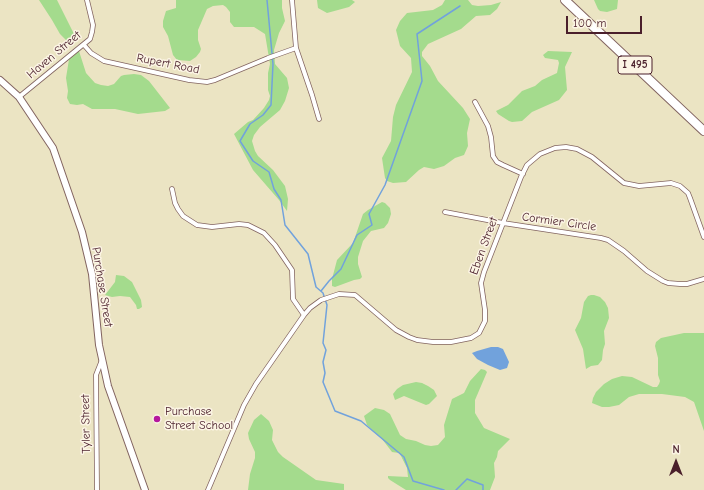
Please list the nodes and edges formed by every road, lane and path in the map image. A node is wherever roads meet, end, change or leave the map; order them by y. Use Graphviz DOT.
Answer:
graph roads {
  1 [pos="87,0"];
  2 [pos="292,0"];
  3 [pos="565,0"];
  4 [pos="84,45"];
  5 [pos="296,48"];
  6 [pos="0,80"];
  7 [pos="19,97"];
  8 [pos="475,102"];
  9 [pos="319,119"];
  10 [pos="704,131"];
  11 [pos="523,174"];
  12 [pos="172,189"];
  13 [pos="445,212"];
  14 [pos="503,223"];
  15 [pos="704,237"];
  16 [pos="704,279"];
  17 [pos="304,315"];
  18 [pos="102,359"];
  19 [pos="97,490"];
  20 [pos="145,490"];
  21 [pos="208,490"];
  1 -- 4 [label="street, Haven Street"];
  2 -- 5 [label="street"];
  3 -- 10 [label="highway, I 495"];
  4 -- 5 [label="street, Rupert Road"];
  4 -- 7 [label="street, Haven Street"];
  5 -- 9 [label="street"];
  6 -- 7 [label="main road, Purchase Street"];
  7 -- 18 [label="main road, Purchase Street"];
  8 -- 11 [label="street"];
  11 -- 14 [label="street, Eben Street"];
  11 -- 15 [label="street, Eben Street"];
  12 -- 17 [label="street"];
  13 -- 14 [label="street, Cormier Circle"];
  14 -- 16 [label="street, Cormier Circle"];
  14 -- 17 [label="street, Eben Street"];
  17 -- 21 [label="street, Eben Street"];
  18 -- 19 [label="street, Tyler Street"];
  18 -- 20 [label="main road, Purchase Street"];
}
